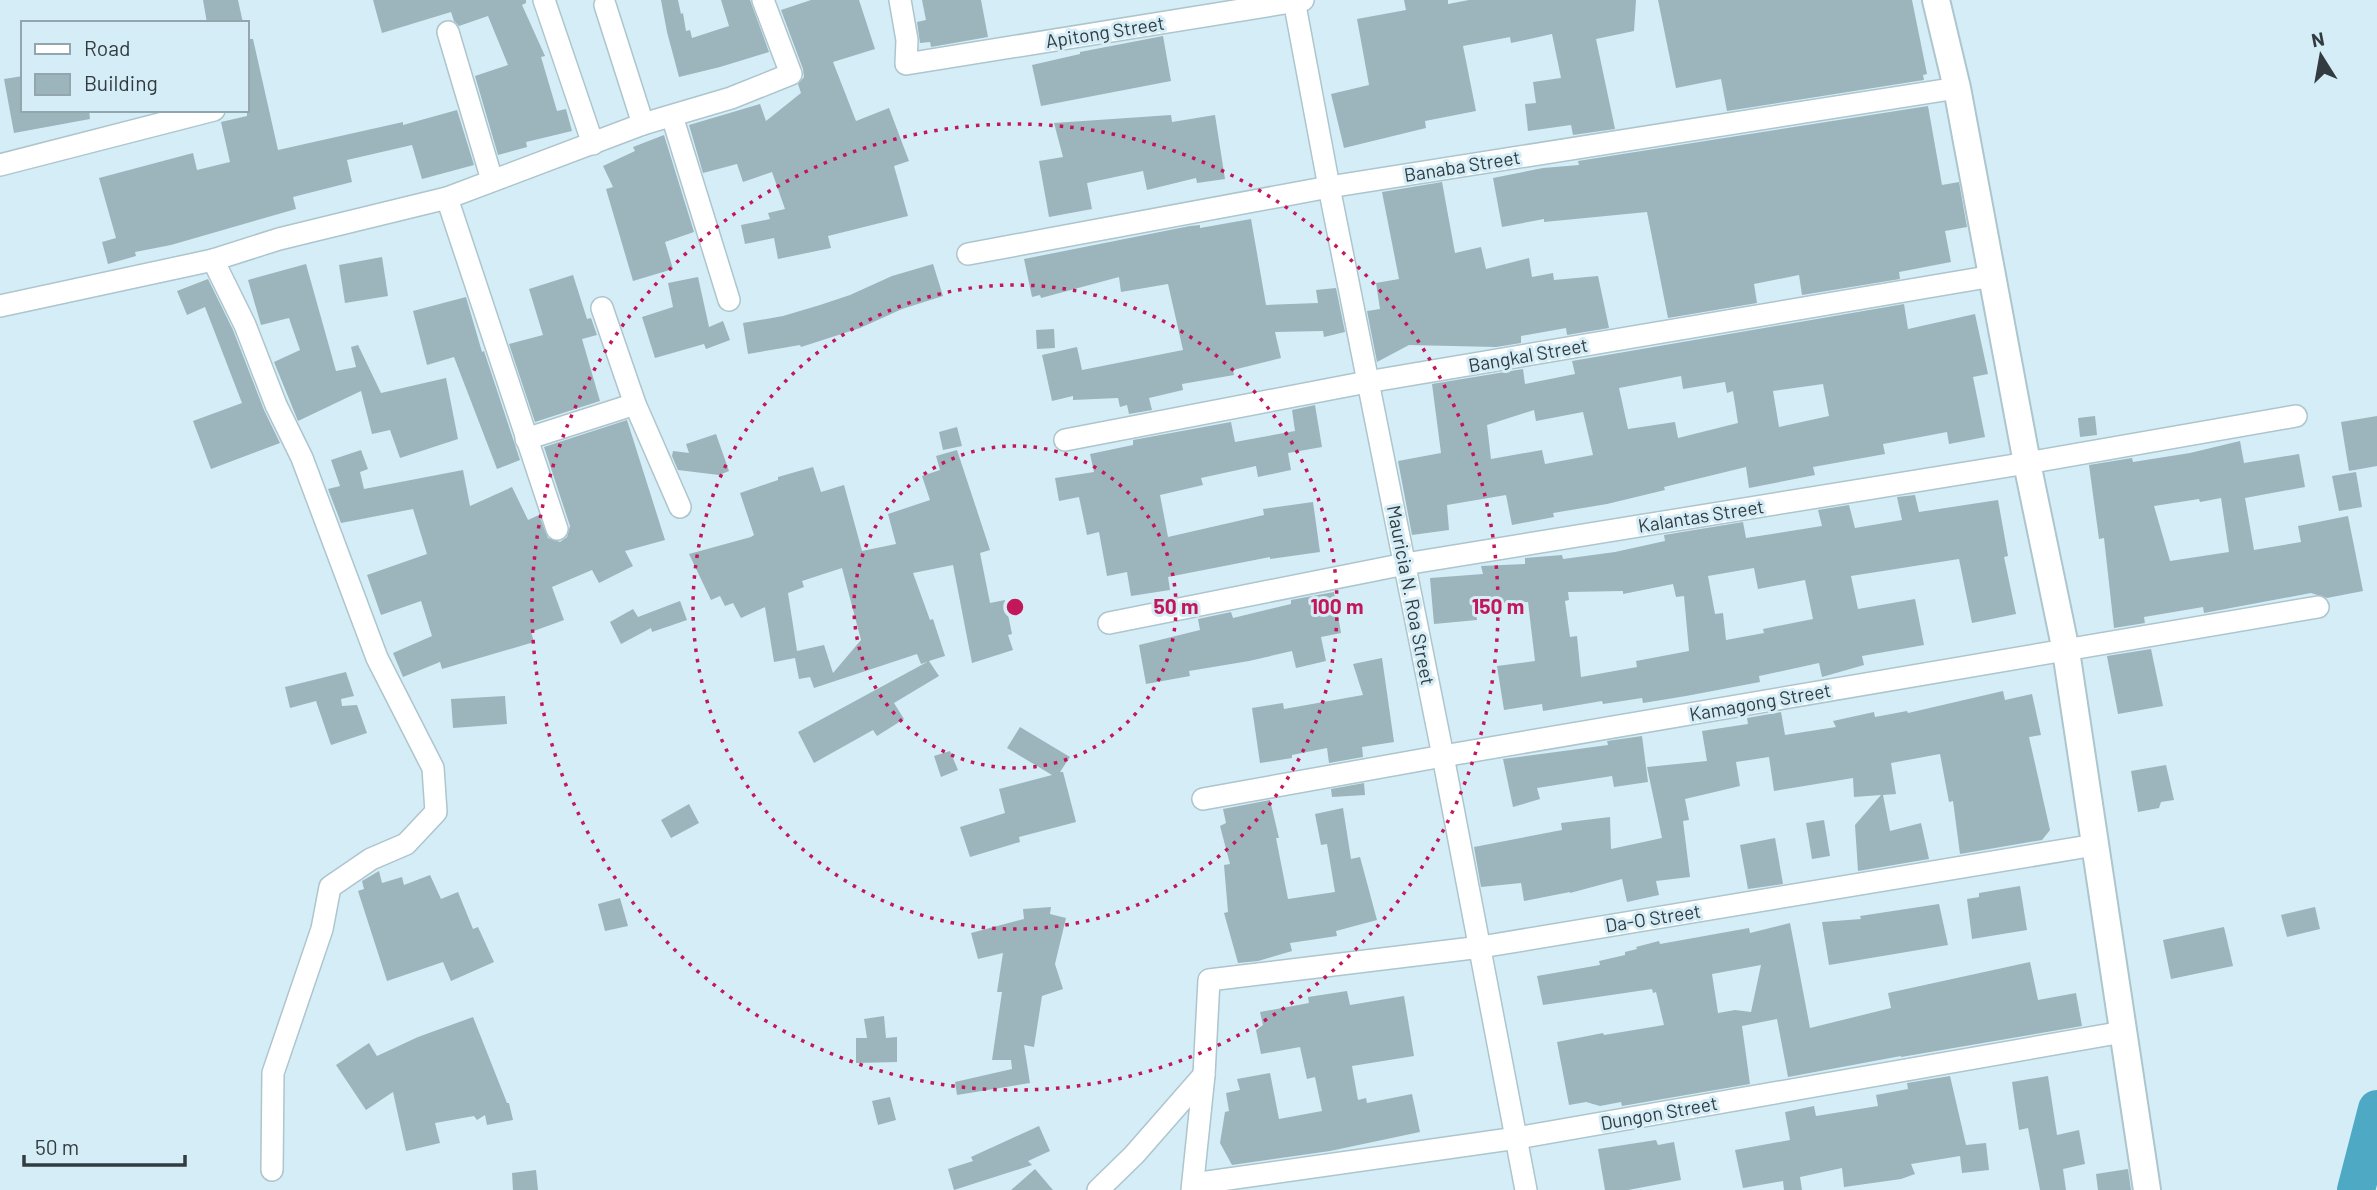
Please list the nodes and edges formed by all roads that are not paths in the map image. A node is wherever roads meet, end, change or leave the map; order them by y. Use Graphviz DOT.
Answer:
graph roads {
  1 [pos="544,0"];
  2 [pos="763,0"];
  3 [pos="900,0"];
  4 [pos="1936,0"];
  5 [pos="1297,1"];
  6 [pos="605,5"];
  7 [pos="448,32"];
  8 [pos="1957,88"];
  9 [pos="206,112"];
  10 [pos="672,116"];
  11 [pos="643,124"];
  12 [pos="593,144"];
  13 [pos="0,165"];
  14 [pos="492,180"];
  15 [pos="1329,187"];
  16 [pos="447,198"];
  17 [pos="968,254"];
  18 [pos="213,260"];
  19 [pos="1993,276"];
  20 [pos="729,300"];
  21 [pos="0,306"];
  22 [pos="602,308"];
  23 [pos="1367,382"];
  24 [pos="635,404"];
  25 [pos="2296,416"];
  26 [pos="526,439"];
  27 [pos="1065,440"];
  28 [pos="2027,463"];
  29 [pos="680,507"];
  30 [pos="557,529"];
  31 [pos="1405,564"];
  32 [pos="2318,607"];
  33 [pos="1108,623"];
  34 [pos="2067,651"];
  35 [pos="1443,756"];
  36 [pos="1203,799"];
  37 [pos="2095,845"];
  38 [pos="1480,947"];
  39 [pos="2123,1032"];
  40 [pos="1204,1075"];
  41 [pos="1517,1138"];
  42 [pos="272,1170"];
  43 [pos="1193,1187"];
  44 [pos="1098,1190"];
  45 [pos="1526,1190"];
  46 [pos="2147,1190"];
  1 -- 12 [label="street"];
  2 -- 10 [label="street"];
  3 -- 5 [label="street, Apitong Street"];
  4 -- 8 [label="street"];
  5 -- 15 [label="street, Mauricia N. Roa Street"];
  6 -- 11 [label="street"];
  7 -- 14 [label="street"];
  8 -- 15 [label="street, Banaba Street"];
  8 -- 19 [label="street"];
  9 -- 13 [label="street"];
  10 -- 11 [label="street"];
  10 -- 20 [label="street"];
  11 -- 12 [label="street"];
  12 -- 14 [label="street"];
  14 -- 16 [label="street"];
  15 -- 17 [label="street, Banaba Street"];
  15 -- 23 [label="street, Mauricia N. Roa Street"];
  16 -- 18 [label="street"];
  16 -- 26 [label="street"];
  18 -- 21 [label="street"];
  18 -- 42 [label="street"];
  19 -- 23 [label="street, Bangkal Street"];
  19 -- 28 [label="street"];
  22 -- 24 [label="street"];
  23 -- 27 [label="street, Bangkal Street"];
  23 -- 31 [label="street, Mauricia N. Roa Street"];
  24 -- 26 [label="street"];
  24 -- 29 [label="street"];
  25 -- 28 [label="street, Kalantas Street"];
  26 -- 30 [label="street"];
  28 -- 31 [label="street, Kalantas Street"];
  28 -- 34 [label="street"];
  31 -- 33 [label="street, Kalantas Street"];
  31 -- 35 [label="street, Mauricia N. Roa Street"];
  32 -- 34 [label="street, Kamagong Street"];
  34 -- 35 [label="street, Kamagong Street"];
  34 -- 37 [label="street"];
  35 -- 36 [label="street, Kamagong Street"];
  35 -- 38 [label="street, Mauricia N. Roa Street"];
  37 -- 38 [label="street, Da-O Street"];
  37 -- 39 [label="street"];
  38 -- 40 [label="street, Da-O Street"];
  38 -- 41 [label="street, Mauricia N. Roa Street"];
  39 -- 41 [label="street, Dungon Street"];
  39 -- 46 [label="street"];
  40 -- 43 [label="street"];
  40 -- 44 [label="street"];
  41 -- 43 [label="street, Dungon Street"];
  41 -- 45 [label="street, Mauricia N. Roa Street"];
}
